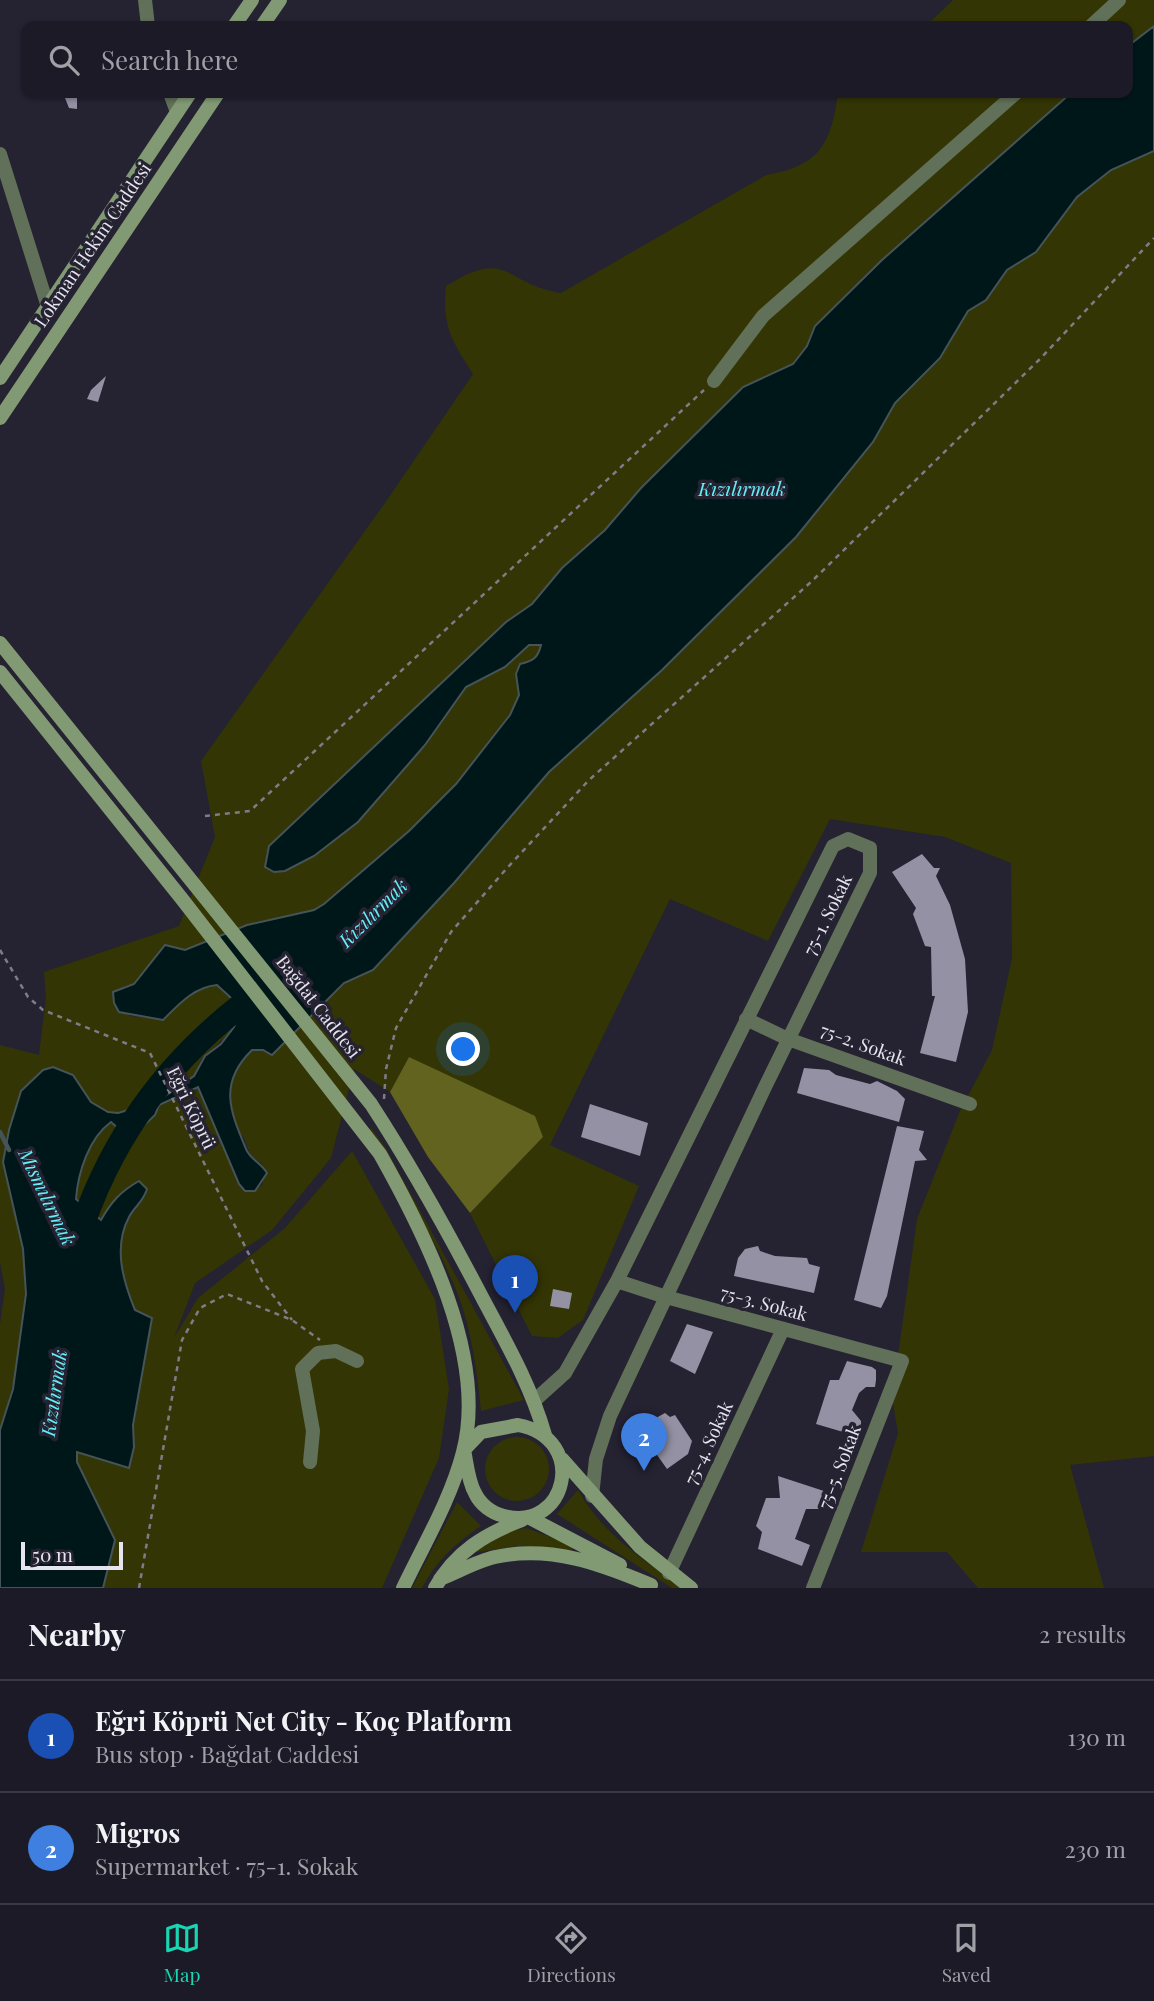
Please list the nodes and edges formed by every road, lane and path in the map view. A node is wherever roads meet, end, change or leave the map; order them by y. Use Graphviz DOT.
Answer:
graph roads {
  1 [pos="145,0"];
  2 [pos="252,0"];
  3 [pos="280,0"];
  4 [pos="1119,0"];
  5 [pos="147,21"];
  6 [pos="237,21"];
  7 [pos="265,21"];
  8 [pos="1096,21"];
  9 [pos="172,98"];
  10 [pos="187,98"];
  11 [pos="215,98"];
  12 [pos="1010,98"];
  13 [pos="177,113"];
  14 [pos="0,154"];
  15 [pos="1154,238"];
  16 [pos="48,307"];
  17 [pos="0,378"];
  18 [pos="714,381"];
  19 [pos="0,418"];
  20 [pos="0,643"];
  21 [pos="0,672"];
  22 [pos="205,816"];
  23 [pos="0,950"];
  24 [pos="746,1019"];
  25 [pos="788,1039"];
  26 [pos="970,1104"];
  27 [pos="382,1121"];
  28 [pos="617,1281"];
  29 [pos="666,1297"];
  30 [pos="292,1320"];
  31 [pos="783,1329"];
  32 [pos="336,1351"];
  33 [pos="356,1361"];
  34 [pos="902,1361"];
  35 [pos="535,1401"];
  36 [pos="545,1435"];
  37 [pos="464,1450"];
  38 [pos="562,1459"];
  39 [pos="310,1462"];
  40 [pos="592,1496"];
  41 [pos="528,1517"];
  42 [pos="669,1573"];
  43 [pos="437,1583"];
  44 [pos="654,1586"];
  45 [pos="139,1588"];
  46 [pos="403,1588"];
  47 [pos="691,1588"];
  48 [pos="813,1588"];
  1 -- 5 [label="street"];
  2 -- 6 [label="main road"];
  3 -- 7 [label="main road"];
  4 -- 8 [label="street"];
  9 -- 13 [label="street"];
  10 -- 13 [label="main road, Lokman Hekim Caddesi"];
  11 -- 19 [label="main road, Lokman Hekim Caddesi"];
  12 -- 18 [label="street"];
  13 -- 16 [label="main road, Lokman Hekim Caddesi"];
  14 -- 16 [label="street"];
  15 -- 27 [label="path"];
  16 -- 17 [label="main road, Lokman Hekim Caddesi"];
  18 -- 22 [label="path"];
  20 -- 27 [label="main road, Bağdat Caddesi"];
  21 -- 37 [label="main road"];
  23 -- 30 [label="path, Eğri Köprü"];
  24 -- 25 [label="street, 75-2. Sokak"];
  24 -- 25 [label="street, 75-1. Sokak"];
  24 -- 28 [label="street, 75-1. Sokak"];
  25 -- 26 [label="street, 75-2. Sokak"];
  25 -- 29 [label="street, 75-1. Sokak"];
  27 -- 35 [label="main road, Bağdat Caddesi"];
  28 -- 29 [label="street, 75-3. Sokak"];
  28 -- 35 [label="street, 75-1. Sokak"];
  29 -- 31 [label="street, 75-3. Sokak"];
  29 -- 40 [label="street, 75-1. Sokak"];
  30 -- 32 [label="path"];
  30 -- 45 [label="path"];
  31 -- 34 [label="street, 75-3. Sokak"];
  31 -- 42 [label="street, 75-4. Sokak"];
  32 -- 33 [label="street"];
  32 -- 39 [label="street"];
  34 -- 48 [label="street, 75-5. Sokak"];
  35 -- 36 [label="main road, Bağdat Caddesi"];
  36 -- 37 [label="main road"];
  36 -- 38 [label="main road"];
  37 -- 41 [label="main road"];
  37 -- 46 [label="main road"];
  38 -- 40 [label="main road"];
  38 -- 41 [label="main road"];
  40 -- 42 [label="main road"];
  41 -- 43 [label="main road"];
  41 -- 44 [label="main road"];
  42 -- 47 [label="main road"];
  43 -- 44 [label="main road"];
}
